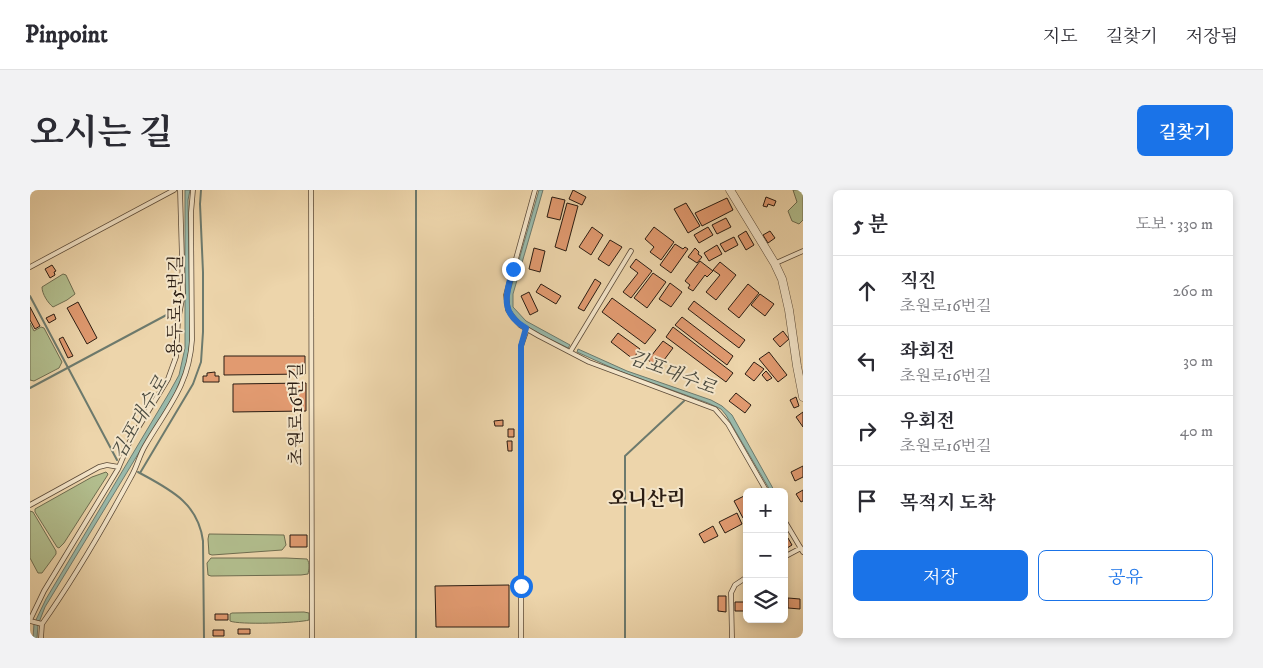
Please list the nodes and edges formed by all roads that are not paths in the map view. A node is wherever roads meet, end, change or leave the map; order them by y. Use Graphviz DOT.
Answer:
graph roads {
  1 [pos="174,190"];
  2 [pos="180,190"];
  3 [pos="193,190"];
  4 [pos="311,190"];
  5 [pos="535,190"];
  6 [pos="730,190"];
  7 [pos="631,251"];
  8 [pos="803,251"];
  9 [pos="775,264"];
  10 [pos="30,267"];
  11 [pos="526,328"];
  12 [pos="570,352"];
  13 [pos="803,397"];
  14 [pos="119,467"];
  15 [pos="765,488"];
  16 [pos="30,505"];
  17 [pos="788,527"];
  18 [pos="802,550"];
  19 [pos="788,555"];
  20 [pos="745,578"];
  21 [pos="31,621"];
  22 [pos="41,624"];
  23 [pos="42,638"];
  24 [pos="312,638"];
  25 [pos="521,638"];
  26 [pos="732,638"];
  1 -- 10 [label="lane"];
  2 -- 14 [label="lane"];
  3 -- 22 [label="lane, 용두로15번길"];
  4 -- 24 [label="lane, 초원로16번길"];
  5 -- 11 [label="lane"];
  6 -- 9 [label="street"];
  7 -- 12 [label="lane"];
  8 -- 9 [label="lane"];
  9 -- 13 [label="street"];
  11 -- 12 [label="lane"];
  11 -- 25 [label="lane"];
  12 -- 15 [label="lane"];
  14 -- 16 [label="lane"];
  14 -- 21 [label="lane"];
  17 -- 18 [label="lane"];
  18 -- 19 [label="lane"];
  20 -- 26 [label="lane"];
  21 -- 22 [label="lane"];
  22 -- 23 [label="lane"];
}
